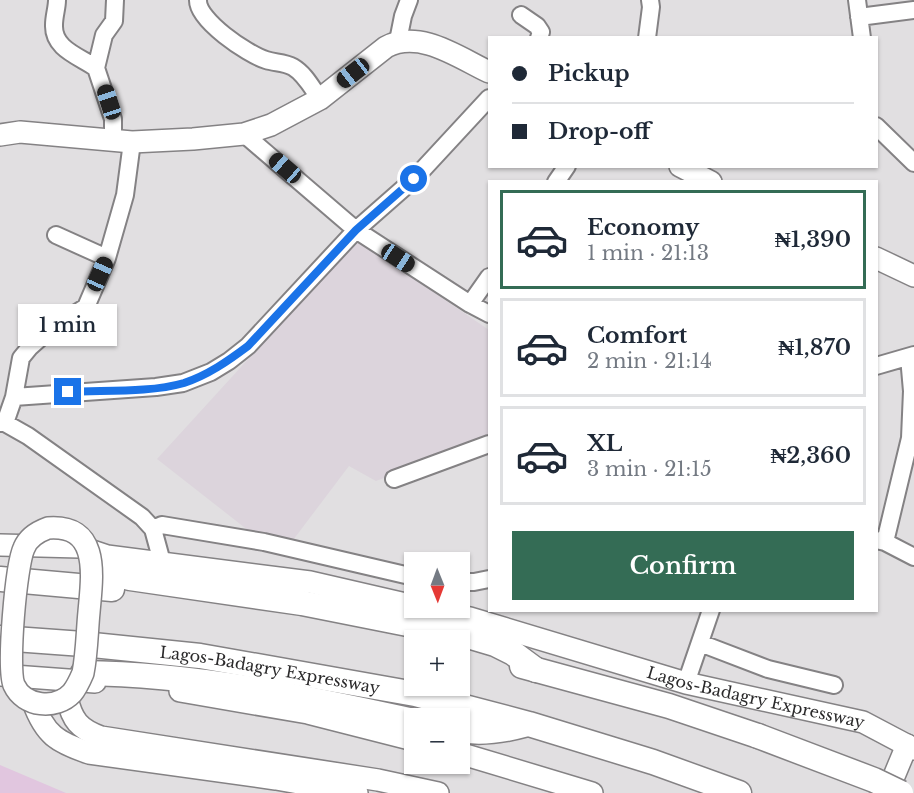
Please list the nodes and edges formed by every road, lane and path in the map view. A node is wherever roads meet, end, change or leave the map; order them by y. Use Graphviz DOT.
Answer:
graph roads {
  1 [pos="57,0"];
  2 [pos="115,0"];
  3 [pos="198,0"];
  4 [pos="410,0"];
  5 [pos="650,0"];
  6 [pos="857,0"];
  7 [pos="914,10"];
  8 [pos="521,15"];
  9 [pos="860,17"];
  10 [pos="540,36"];
  11 [pos="646,36"];
  12 [pos="862,36"];
  13 [pos="398,41"];
  14 [pos="96,68"];
  15 [pos="488,72"];
  16 [pos="320,99"];
  17 [pos="488,99"];
  18 [pos="878,128"];
  19 [pos="244,134"];
  20 [pos="0,135"];
  21 [pos="122,141"];
  22 [pos="914,163"];
  23 [pos="684,168"];
  24 [pos="707,180"];
  25 [pos="356,230"];
  26 [pos="56,235"];
  27 [pos="107,258"];
  28 [pos="878,259"];
  29 [pos="914,276"];
  30 [pos="488,278"];
  31 [pos="470,304"];
  32 [pos="488,313"];
  33 [pos="912,356"];
  34 [pos="878,365"];
  35 [pos="14,397"];
  36 [pos="2,423"];
  37 [pos="488,444"];
  38 [pos="394,479"];
  39 [pos="153,529"];
  40 [pos="880,541"];
  41 [pos="0,545"];
  42 [pos="914,557"];
  43 [pos="162,562"];
  44 [pos="10,563"];
  45 [pos="93,569"];
  46 [pos="404,575"];
  47 [pos="0,579"];
  48 [pos="488,579"];
  49 [pos="470,582"];
  50 [pos="404,604"];
  51 [pos="710,612"];
  52 [pos="470,618"];
  53 [pos="404,635"];
  54 [pos="0,638"];
  55 [pos="700,643"];
  56 [pos="470,652"];
  57 [pos="4,669"];
  58 [pos="536,670"];
  59 [pos="83,673"];
  60 [pos="687,682"];
  61 [pos="834,686"];
  62 [pos="67,698"];
  63 [pos="33,702"];
  64 [pos="404,719"];
  65 [pos="529,724"];
  66 [pos="470,732"];
  67 [pos="404,737"];
  68 [pos="911,747"];
  69 [pos="470,756"];
  70 [pos="914,766"];
  71 [pos="278,772"];
  72 [pos="738,792"];
  73 [pos="357,793"];
  74 [pos="438,793"];
  75 [pos="592,793"];
  76 [pos="887,793"];
  77 [pos="902,793"];
  1 -- 14 [label="street"];
  2 -- 14 [label="street"];
  3 -- 16 [label="street"];
  4 -- 13 [label="street"];
  5 -- 11 [label="street"];
  6 -- 9 [label="street"];
  7 -- 9 [label="street"];
  8 -- 10 [label="street"];
  9 -- 12 [label="street"];
  13 -- 15 [label="main road"];
  13 -- 16 [label="main road"];
  14 -- 21 [label="street"];
  16 -- 19 [label="main road"];
  17 -- 25 [label="street"];
  18 -- 22 [label="street"];
  19 -- 21 [label="main road"];
  19 -- 25 [label="street"];
  20 -- 21 [label="main road"];
  21 -- 27 [label="street"];
  23 -- 24 [label="main road"];
  25 -- 31 [label="street"];
  25 -- 35 [label="street"];
  26 -- 27 [label="street"];
  27 -- 35 [label="street"];
  28 -- 29 [label="main road"];
  30 -- 31 [label="street"];
  31 -- 32 [label="street"];
  33 -- 34 [label="street"];
  33 -- 40 [label="street"];
  35 -- 36 [label="street"];
  36 -- 39 [label="street"];
  37 -- 38 [label="street"];
  39 -- 43 [label="street"];
  39 -- 46 [label="street"];
  40 -- 42 [label="street"];
  41 -- 43 [label="main road"];
  43 -- 50 [label="main road"];
  44 -- 45 [label="main road, bridge"];
  44 -- 57 [label="main road, bridge"];
  45 -- 58 [label="highway"];
  45 -- 59 [label="main road, bridge"];
  47 -- 53 [label="highway"];
  48 -- 49 [label="street"];
  51 -- 55 [label="street"];
  52 -- 60 [label="main road, Lagos-Badagry Expressway"];
  54 -- 65 [label="highway, Lagos-Badagry Expressway"];
  55 -- 60 [label="street"];
  55 -- 61 [label="street"];
  56 -- 58 [label="highway, Lagos-Badagry Expressway"];
  57 -- 63 [label="main road, bridge"];
  57 -- 67 [label="main road, Lagos-Badagry Expressway"];
  58 -- 77 [label="highway, Lagos-Badagry Expressway, bridge"];
  59 -- 62 [label="main road, bridge"];
  59 -- 64 [label="highway"];
  60 -- 68 [label="main road, Lagos-Badagry Expressway"];
  62 -- 63 [label="main road, bridge"];
  62 -- 71 [label="main road"];
  63 -- 71 [label="main road"];
  65 -- 66 [label="highway"];
  65 -- 72 [label="highway, Lagos-Badagry Expressway"];
  68 -- 76 [label="main road"];
  69 -- 75 [label="main road"];
  70 -- 77 [label="main road"];
  71 -- 73 [label="main road"];
  71 -- 74 [label="main road"];
}
